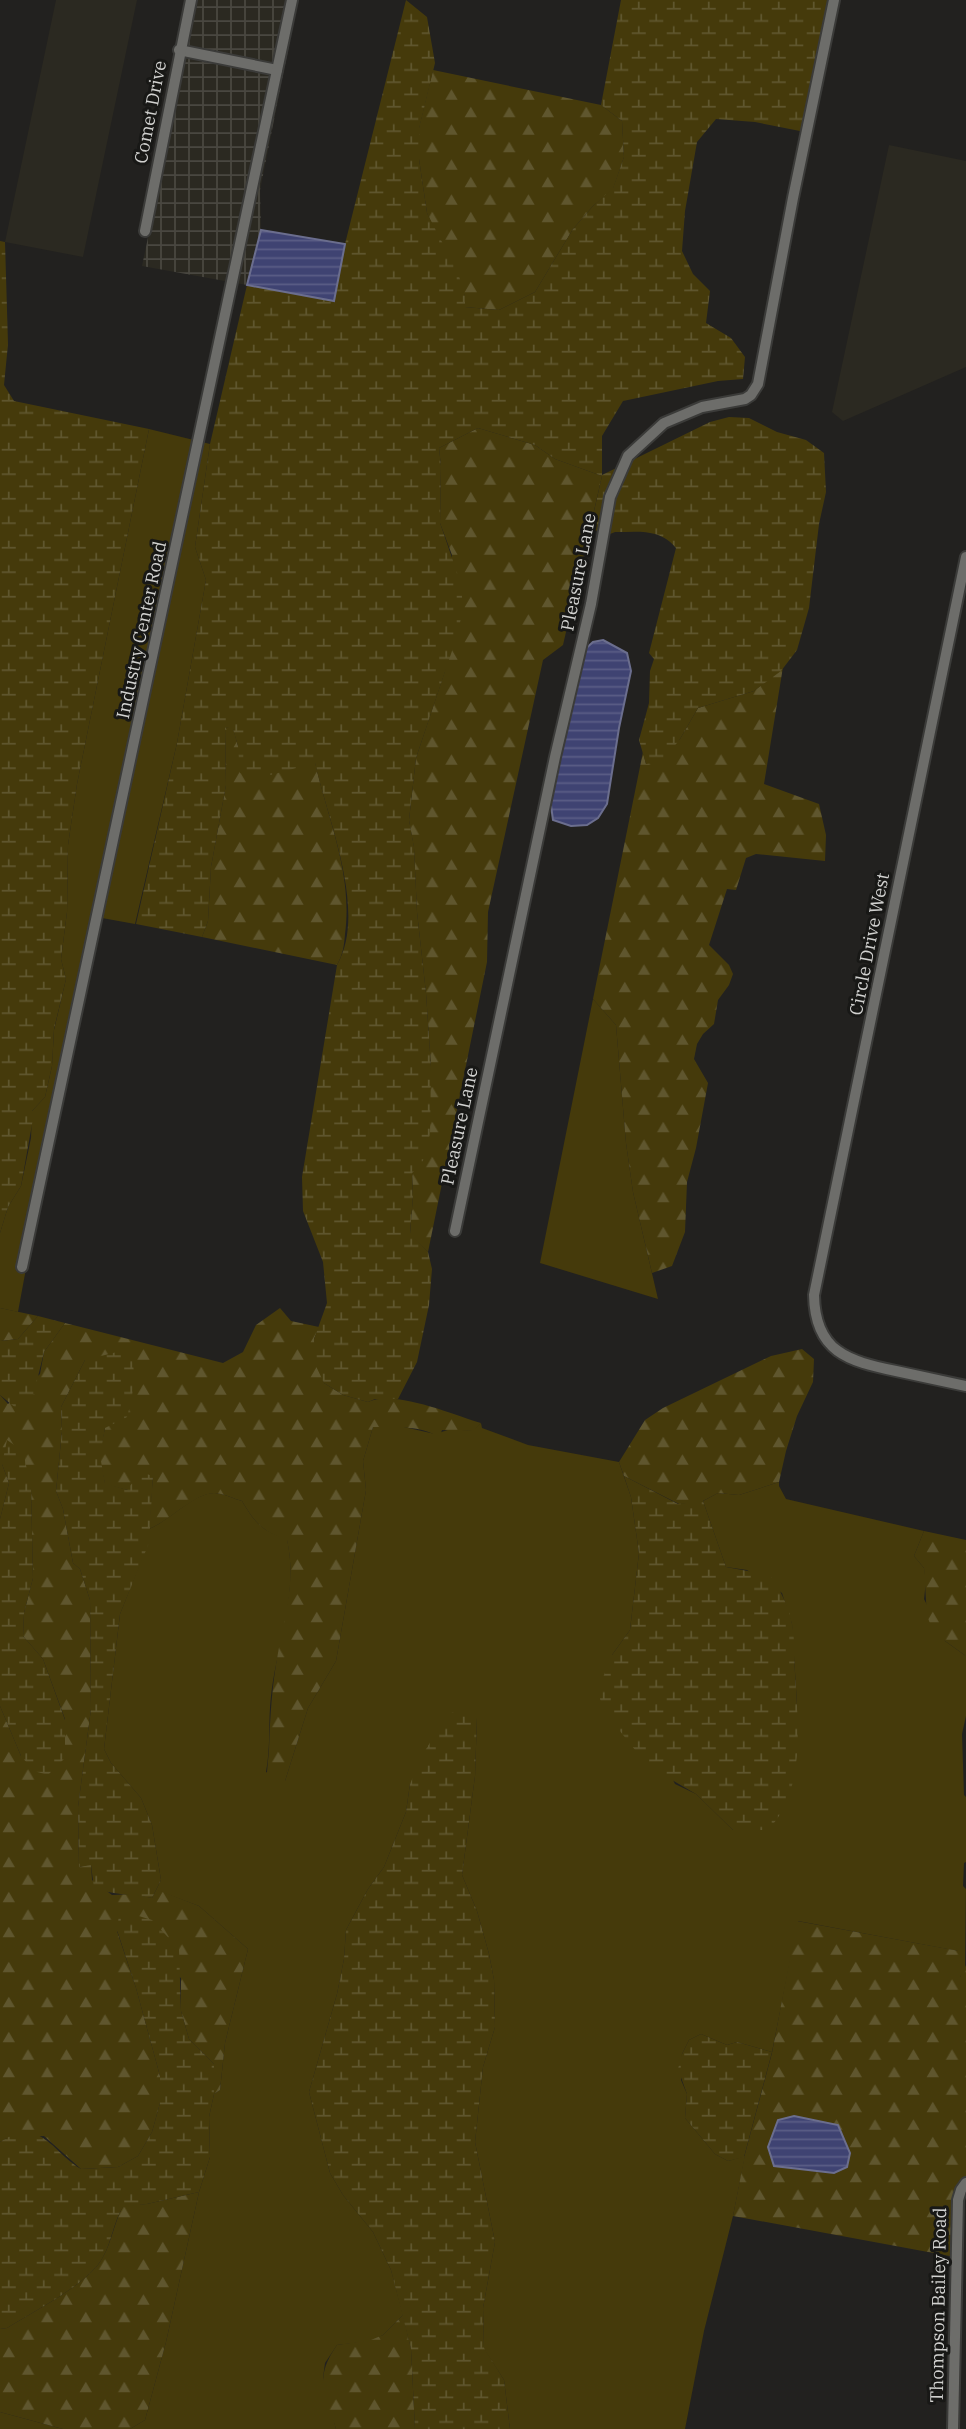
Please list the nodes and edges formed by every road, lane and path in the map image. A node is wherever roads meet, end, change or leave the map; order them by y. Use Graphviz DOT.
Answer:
graph roads {
  1 [pos="191,0"];
  2 [pos="292,0"];
  3 [pos="834,0"];
  4 [pos="179,50"];
  5 [pos="277,70"];
  6 [pos="145,231"];
  7 [pos="966,557"];
  8 [pos="455,1231"];
  9 [pos="22,1267"];
  10 [pos="966,1386"];
  11 [pos="966,2183"];
  12 [pos="953,2429"];
  1 -- 4 [label="street, Comet Drive"];
  2 -- 5 [label="street, Industry Center Road"];
  3 -- 8 [label="street, Pleasure Lane"];
  4 -- 5 [label="street"];
  4 -- 6 [label="street, Comet Drive"];
  5 -- 9 [label="street, Industry Center Road"];
  7 -- 10 [label="street, Circle Drive West"];
  11 -- 12 [label="street, Thompson Bailey Road"];
}
